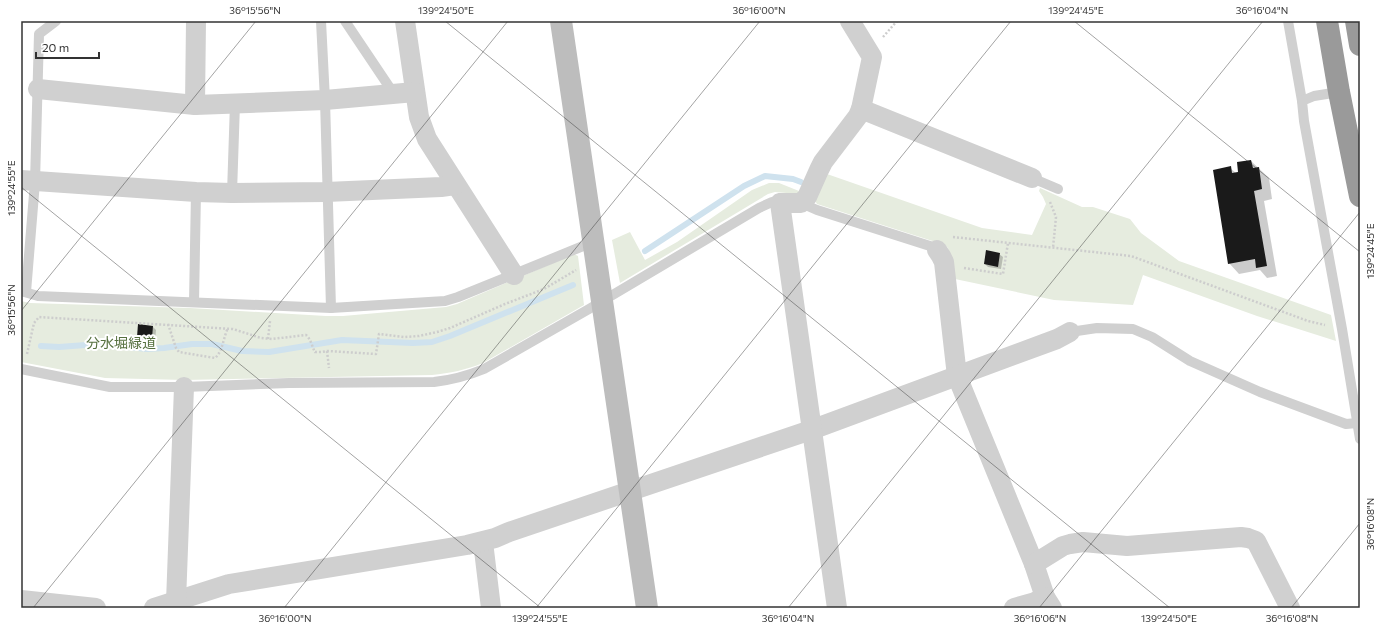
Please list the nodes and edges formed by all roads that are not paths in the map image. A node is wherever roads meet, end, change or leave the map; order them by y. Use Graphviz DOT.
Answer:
graph roads {
  1 [pos="56,21"];
  2 [pos="196,21"];
  3 [pos="321,21"];
  4 [pos="344,21"];
  5 [pos="405,21"];
  6 [pos="562,21"];
  7 [pos="850,21"];
  8 [pos="1288,21"];
  9 [pos="1327,21"];
  10 [pos="1356,21"];
  11 [pos="1360,45"];
  12 [pos="38,89"];
  13 [pos="415,92"];
  14 [pos="1339,92"];
  15 [pos="394,94"];
  16 [pos="325,100"];
  17 [pos="1302,101"];
  18 [pos="235,103"];
  19 [pos="196,105"];
  20 [pos="861,109"];
  21 [pos="1037,180"];
  22 [pos="28,181"];
  23 [pos="456,185"];
  24 [pos="1058,189"];
  25 [pos="196,192"];
  26 [pos="326,192"];
  27 [pos="232,193"];
  28 [pos="1360,196"];
  29 [pos="780,203"];
  30 [pos="801,203"];
  31 [pos="593,242"];
  32 [pos="944,251"];
  33 [pos="514,275"];
  34 [pos="23,291"];
  35 [pos="602,301"];
  36 [pos="194,302"];
  37 [pos="331,308"];
  38 [pos="1070,332"];
  39 [pos="21,369"];
  40 [pos="957,376"];
  41 [pos="184,387"];
  42 [pos="1357,424"];
  43 [pos="811,430"];
  44 [pos="1360,439"];
  45 [pos="630,491"];
  46 [pos="482,542"];
  47 [pos="1034,564"];
  48 [pos="21,600"];
  49 [pos="1049,602"];
  50 [pos="177,605"];
  51 [pos="96,608"];
  52 [pos="154,608"];
  53 [pos="491,608"];
  54 [pos="647,608"];
  55 [pos="837,608"];
  56 [pos="1014,608"];
  57 [pos="1290,608"];
  1 -- 12 [label="lane"];
  2 -- 19 [label="street"];
  3 -- 16 [label="lane"];
  4 -- 15 [label="lane"];
  5 -- 13 [label="street"];
  6 -- 31 [label="street"];
  7 -- 20 [label="street"];
  8 -- 17 [label="lane"];
  9 -- 14 [label="highway"];
  10 -- 11 [label="highway"];
  12 -- 19 [label="street"];
  12 -- 22 [label="lane"];
  13 -- 15 [label="street"];
  13 -- 23 [label="street"];
  14 -- 17 [label="lane"];
  14 -- 28 [label="highway"];
  15 -- 16 [label="street"];
  16 -- 18 [label="street"];
  16 -- 26 [label="lane"];
  17 -- 42 [label="lane"];
  18 -- 19 [label="street"];
  18 -- 27 [label="lane"];
  20 -- 21 [label="street"];
  20 -- 30 [label="street"];
  21 -- 24 [label="lane"];
  22 -- 25 [label="street"];
  22 -- 34 [label="lane"];
  23 -- 26 [label="street"];
  23 -- 33 [label="street"];
  25 -- 27 [label="street"];
  25 -- 36 [label="lane"];
  26 -- 27 [label="street"];
  26 -- 37 [label="lane"];
  29 -- 30 [label="street"];
  29 -- 35 [label="lane"];
  29 -- 43 [label="street"];
  30 -- 32 [label="lane"];
  31 -- 33 [label="lane"];
  31 -- 35 [label="street"];
  32 -- 40 [label="street"];
  33 -- 37 [label="lane"];
  34 -- 36 [label="lane"];
  35 -- 41 [label="lane"];
  35 -- 45 [label="street"];
  36 -- 37 [label="lane"];
  38 -- 40 [label="street"];
  38 -- 42 [label="lane"];
  39 -- 41 [label="lane"];
  40 -- 43 [label="street"];
  40 -- 47 [label="street"];
  41 -- 50 [label="street"];
  42 -- 44 [label="lane"];
  43 -- 45 [label="street"];
  43 -- 55 [label="street"];
  45 -- 46 [label="street"];
  45 -- 54 [label="street"];
  46 -- 50 [label="street"];
  46 -- 53 [label="street"];
  47 -- 49 [label="street"];
  47 -- 57 [label="street"];
  48 -- 51 [label="street"];
  49 -- 56 [label="street"];
  50 -- 52 [label="street"];
}
